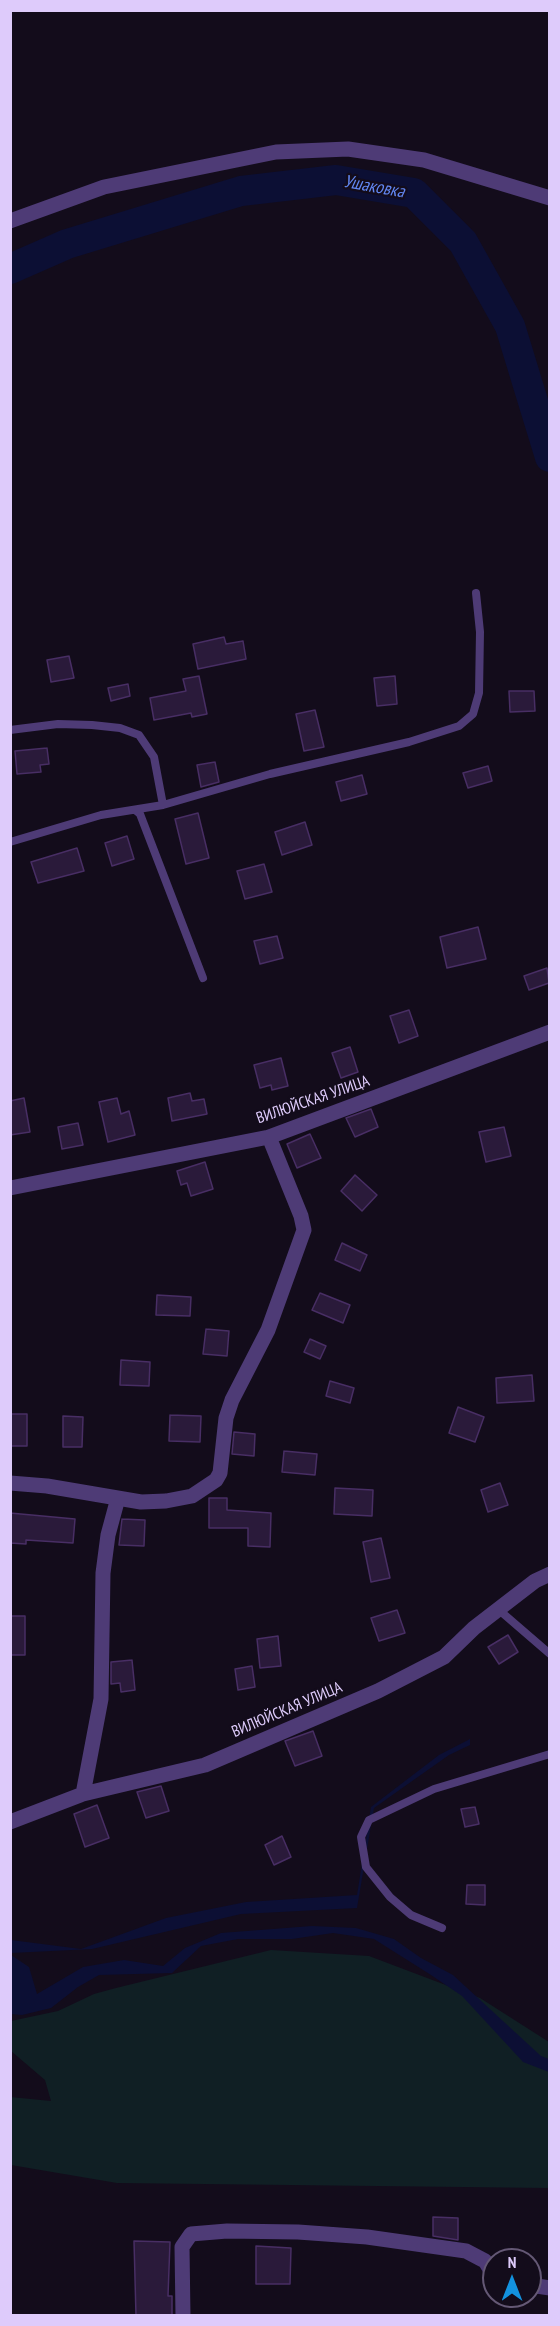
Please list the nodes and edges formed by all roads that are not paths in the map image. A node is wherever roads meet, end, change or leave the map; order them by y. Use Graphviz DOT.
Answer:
graph roads {
  1 [pos="549,198"];
  2 [pos="10,221"];
  3 [pos="476,592"];
  4 [pos="10,730"];
  5 [pos="163,806"];
  6 [pos="135,810"];
  7 [pos="10,842"];
  8 [pos="203,978"];
  9 [pos="549,1032"];
  10 [pos="268,1137"];
  11 [pos="10,1188"];
  12 [pos="10,1483"];
  13 [pos="118,1498"];
  14 [pos="549,1574"];
  15 [pos="500,1610"];
  16 [pos="549,1654"];
  17 [pos="549,1754"];
  18 [pos="83,1794"];
  19 [pos="10,1822"];
  20 [pos="442,1928"];
  21 [pos="482,2260"];
  22 [pos="183,2316"];
  1 -- 2 [label="street"];
  3 -- 5 [label="lane"];
  4 -- 5 [label="lane"];
  5 -- 6 [label="lane"];
  6 -- 7 [label="lane"];
  6 -- 8 [label="lane"];
  9 -- 10 [label="street, ВИЛЮЙСКАЯ УЛИЦА"];
  10 -- 11 [label="street, ВИЛЮЙСКАЯ УЛИЦА"];
  10 -- 13 [label="street"];
  12 -- 13 [label="street"];
  13 -- 18 [label="street"];
  14 -- 15 [label="street, ВИЛЮЙСКАЯ УЛИЦА"];
  15 -- 16 [label="lane"];
  15 -- 18 [label="street, ВИЛЮЙСКАЯ УЛИЦА"];
  17 -- 20 [label="lane"];
  18 -- 19 [label="street, ВИЛЮЙСКАЯ УЛИЦА"];
  21 -- 22 [label="street"];
}
